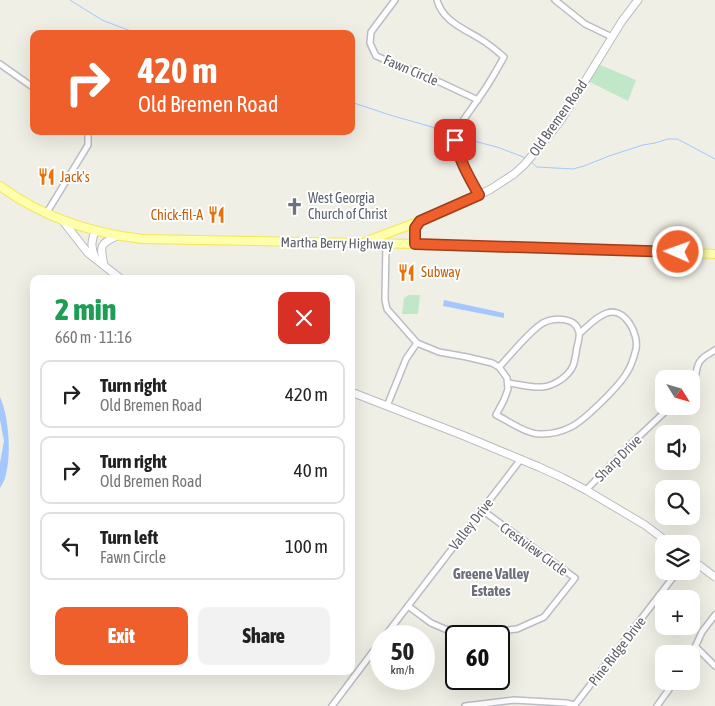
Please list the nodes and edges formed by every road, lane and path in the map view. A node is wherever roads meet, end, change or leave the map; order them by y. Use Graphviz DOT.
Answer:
graph roads {
  1 [pos="395,0"];
  2 [pos="438,0"];
  3 [pos="555,0"];
  4 [pos="638,0"];
  5 [pos="612,37"];
  6 [pos="0,64"];
  7 [pos="30,85"];
  8 [pos="478,100"];
  9 [pos="89,135"];
  10 [pos="0,186"];
  11 [pos="479,195"];
  12 [pos="46,214"];
  13 [pos="423,220"];
  14 [pos="63,221"];
  15 [pos="95,231"];
  16 [pos="117,236"];
  17 [pos="362,243"];
  18 [pos="386,244"];
  19 [pos="415,244"];
  20 [pos="92,253"];
  21 [pos="715,254"];
  22 [pos="104,266"];
  23 [pos="116,275"];
  24 [pos="580,334"];
  25 [pos="417,343"];
  26 [pos="715,350"];
  27 [pos="499,367"];
  28 [pos="698,370"];
  29 [pos="508,383"];
  30 [pos="355,394"];
  31 [pos="387,406"];
  32 [pos="662,415"];
  33 [pos="521,459"];
  34 [pos="586,490"];
  35 [pos="482,510"];
  36 [pos="658,535"];
  37 [pos="700,566"];
  38 [pos="715,577"];
  39 [pos="671,580"];
  40 [pos="408,606"];
  41 [pos="715,615"];
  42 [pos="393,625"];
  43 [pos="697,645"];
  44 [pos="700,651"];
  45 [pos="370,656"];
  46 [pos="715,666"];
  47 [pos="669,690"];
  48 [pos="332,706"];
  49 [pos="465,706"];
  50 [pos="575,706"];
  51 [pos="657,706"];
  1 -- 8 [label="street, Fawn Circle"];
  2 -- 8 [label="street"];
  3 -- 5 [label="street"];
  4 -- 5 [label="main road, Old Bremen Road"];
  5 -- 11 [label="main road, Old Bremen Road"];
  6 -- 7 [label="street"];
  8 -- 11 [label="street"];
  9 -- 12 [label="street"];
  10 -- 12 [label="main road, Martha Berry Highway"];
  11 -- 13 [label="main road, Old Bremen Road"];
  12 -- 14 [label="main road, Martha Berry Highway"];
  13 -- 17 [label="main road"];
  13 -- 19 [label="main road"];
  14 -- 15 [label="main road, Martha Berry Highway"];
  14 -- 20 [label="main road"];
  15 -- 16 [label="main road, Martha Berry Highway"];
  15 -- 20 [label="main road"];
  16 -- 17 [label="main road, Martha Berry Highway"];
  16 -- 22 [label="main road"];
  17 -- 18 [label="main road, Martha Berry Highway"];
  18 -- 19 [label="main road, Martha Berry Highway"];
  18 -- 25 [label="street"];
  19 -- 21 [label="main road, Martha Berry Highway"];
  20 -- 22 [label="main road"];
  22 -- 23 [label="main road"];
  24 -- 27 [label="street"];
  24 -- 29 [label="street"];
  24 -- 29 [label="street"];
  25 -- 27 [label="street"];
  25 -- 31 [label="street"];
  26 -- 28 [label="street"];
  27 -- 29 [label="street"];
  30 -- 31 [label="main road"];
  31 -- 33 [label="main road"];
  32 -- 34 [label="street, Sharp Drive"];
  33 -- 34 [label="main road"];
  33 -- 35 [label="street, Valley Drive"];
  34 -- 36 [label="main road"];
  35 -- 40 [label="street, Valley Drive"];
  35 -- 40 [label="street, Crestview Circle"];
  37 -- 38 [label="main road"];
  39 -- 50 [label="street, Pine Ridge Drive"];
  40 -- 42 [label="street, Valley Drive"];
  41 -- 43 [label="street"];
  44 -- 46 [label="street"];
  45 -- 48 [label="street"];
  47 -- 51 [label="street"];
  49 -- 50 [label="street"];
}
